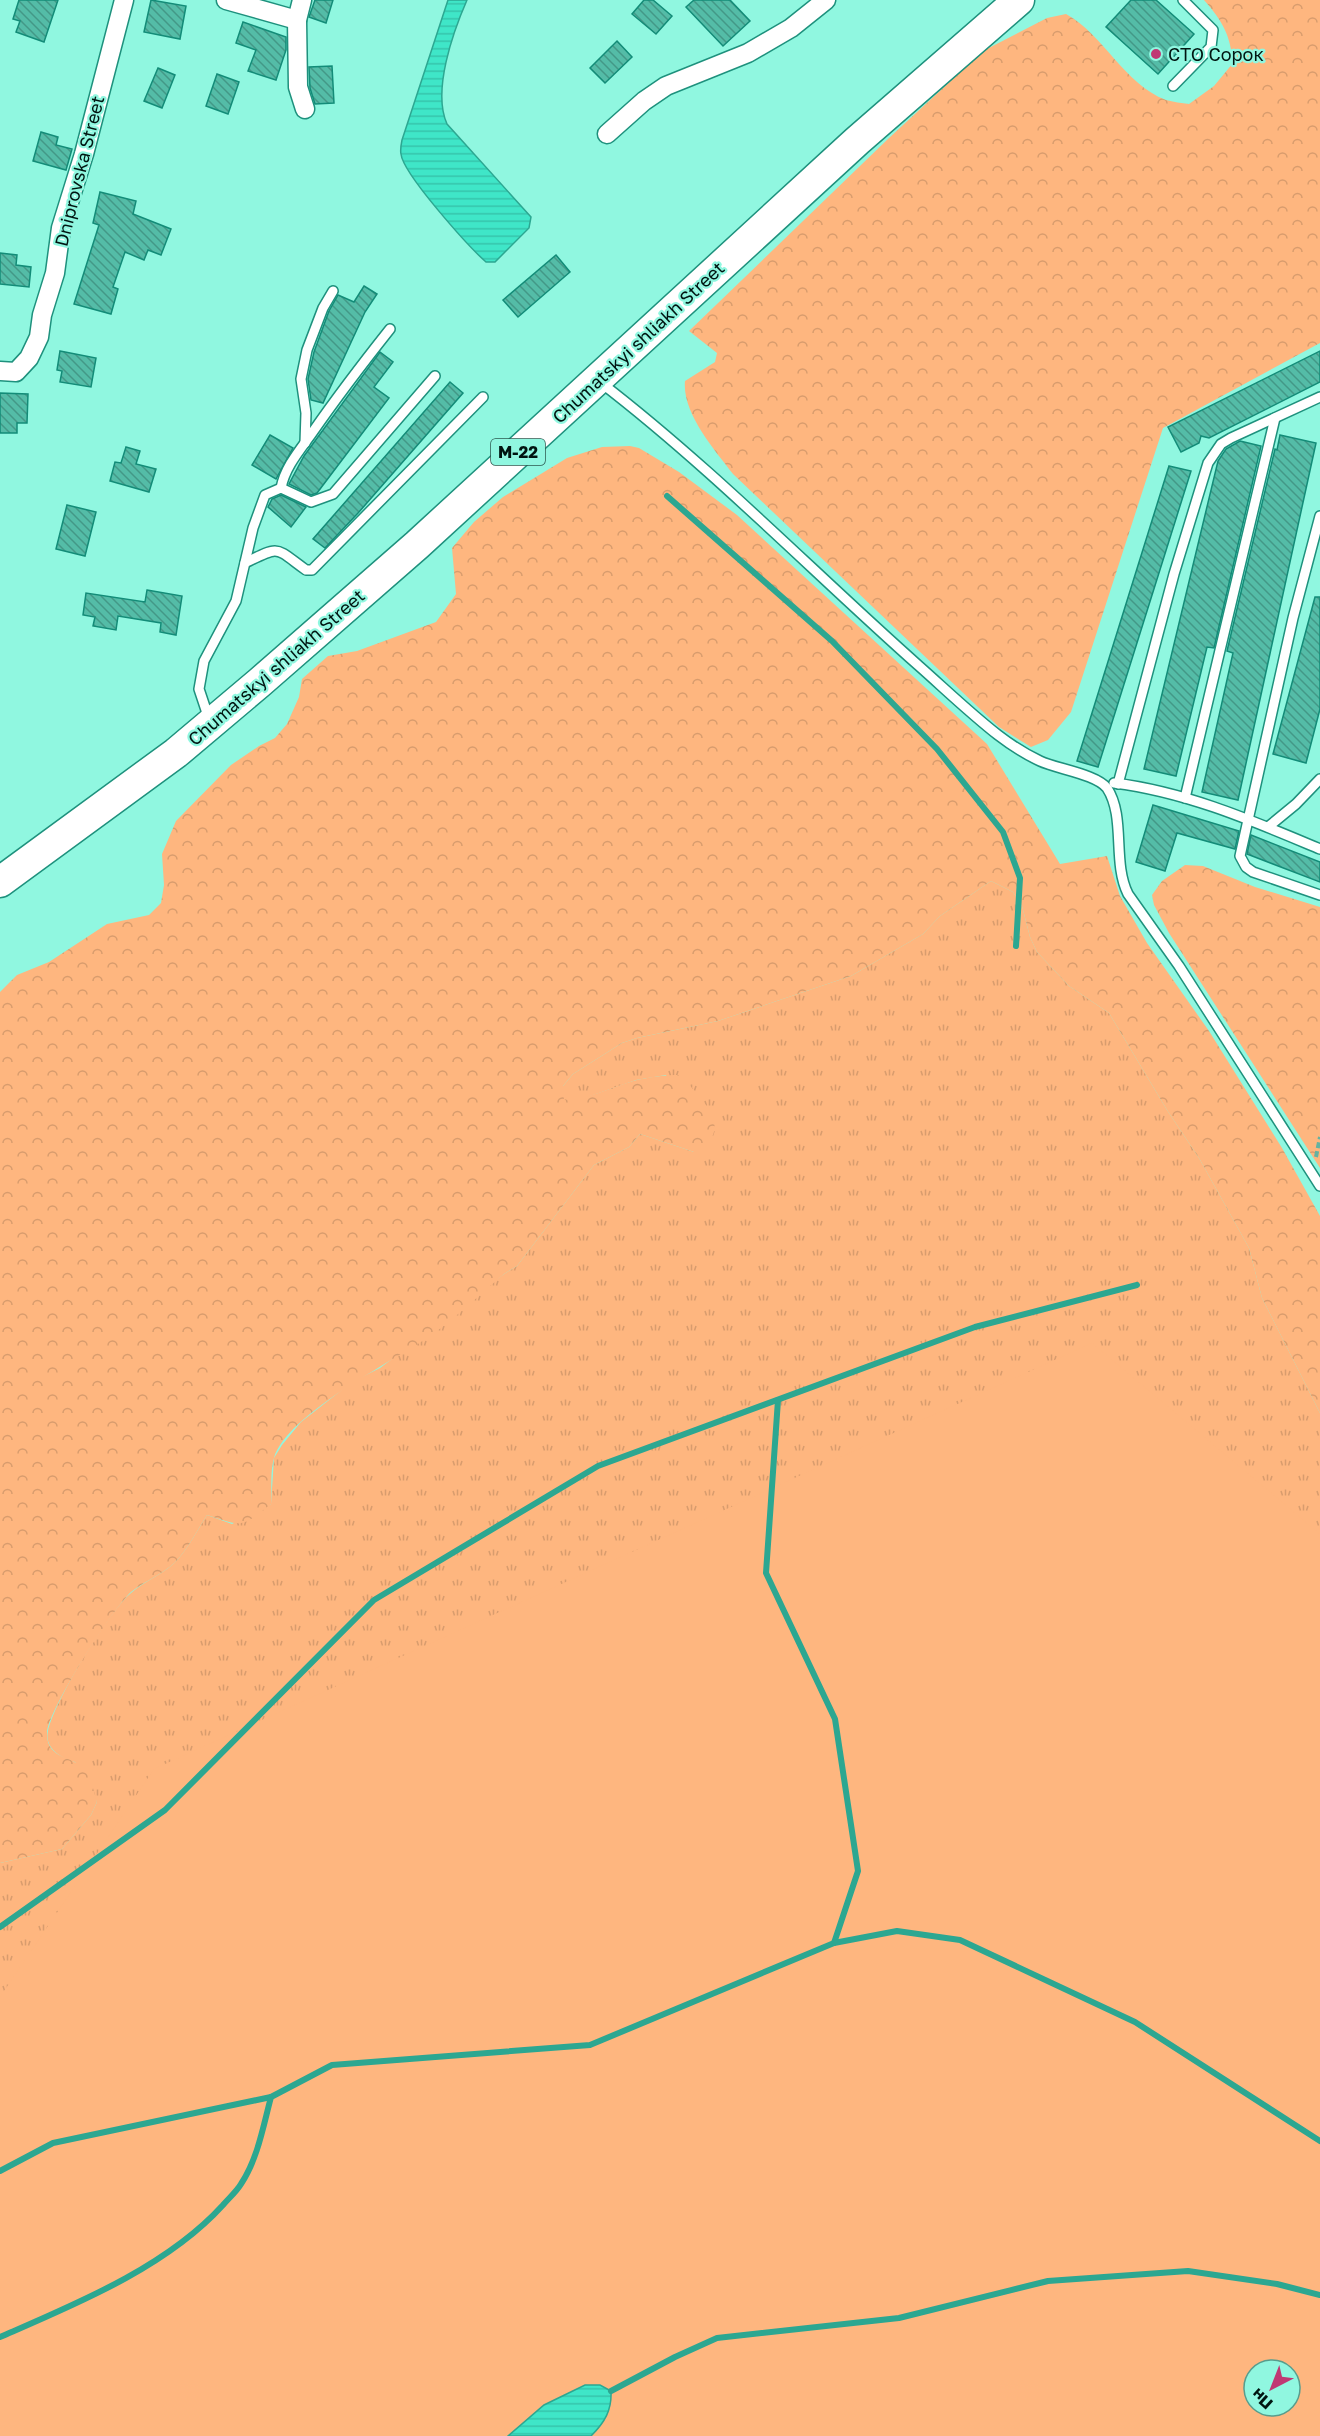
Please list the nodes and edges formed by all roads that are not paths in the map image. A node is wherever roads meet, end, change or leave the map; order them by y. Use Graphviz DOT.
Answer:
graph roads {
  1 [pos="124,0"];
  2 [pos="226,0"];
  3 [pos="302,0"];
  4 [pos="825,0"];
  5 [pos="1019,0"];
  6 [pos="1183,0"];
  7 [pos="297,20"];
  8 [pos="1173,86"];
  9 [pos="305,109"];
  10 [pos="607,134"];
  11 [pos="333,291"];
  12 [pos="390,329"];
  13 [pos="8,371"];
  14 [pos="435,376"];
  15 [pos="596,380"];
  16 [pos="483,397"];
  17 [pos="1320,397"];
  18 [pos="1275,418"];
  19 [pos="305,443"];
  20 [pos="281,488"];
  21 [pos="1320,516"];
  22 [pos="245,563"];
  23 [pos="210,724"];
  24 [pos="1320,779"];
  25 [pos="1100,782"];
  26 [pos="1118,784"];
  27 [pos="1185,798"];
  28 [pos="1249,820"];
  29 [pos="1268,827"];
  30 [pos="1320,849"];
  31 [pos="0,882"];
  32 [pos="1320,895"];
  33 [pos="1320,1186"];
  1 -- 13 [label="street, Dniprovska Street"];
  2 -- 7 [label="street"];
  3 -- 7 [label="street"];
  4 -- 10 [label="street"];
  5 -- 15 [label="highway, Chumatskyi shliakh Street / М-22"];
  6 -- 8 [label="lane"];
  7 -- 9 [label="street"];
  11 -- 19 [label="lane"];
  12 -- 19 [label="lane"];
  14 -- 20 [label="lane"];
  15 -- 23 [label="highway, Chumatskyi shliakh Street / М-22"];
  15 -- 25 [label="lane"];
  16 -- 22 [label="lane"];
  17 -- 18 [label="lane"];
  18 -- 26 [label="lane"];
  18 -- 27 [label="lane"];
  19 -- 20 [label="lane"];
  20 -- 22 [label="lane"];
  21 -- 28 [label="lane"];
  22 -- 23 [label="lane"];
  23 -- 31 [label="highway, Chumatskyi shliakh Street / М-22"];
  24 -- 29 [label="lane"];
  25 -- 26 [label="lane"];
  25 -- 33 [label="lane"];
  26 -- 27 [label="lane"];
  27 -- 28 [label="lane"];
  28 -- 29 [label="lane"];
  28 -- 32 [label="lane"];
  29 -- 30 [label="lane"];
}
